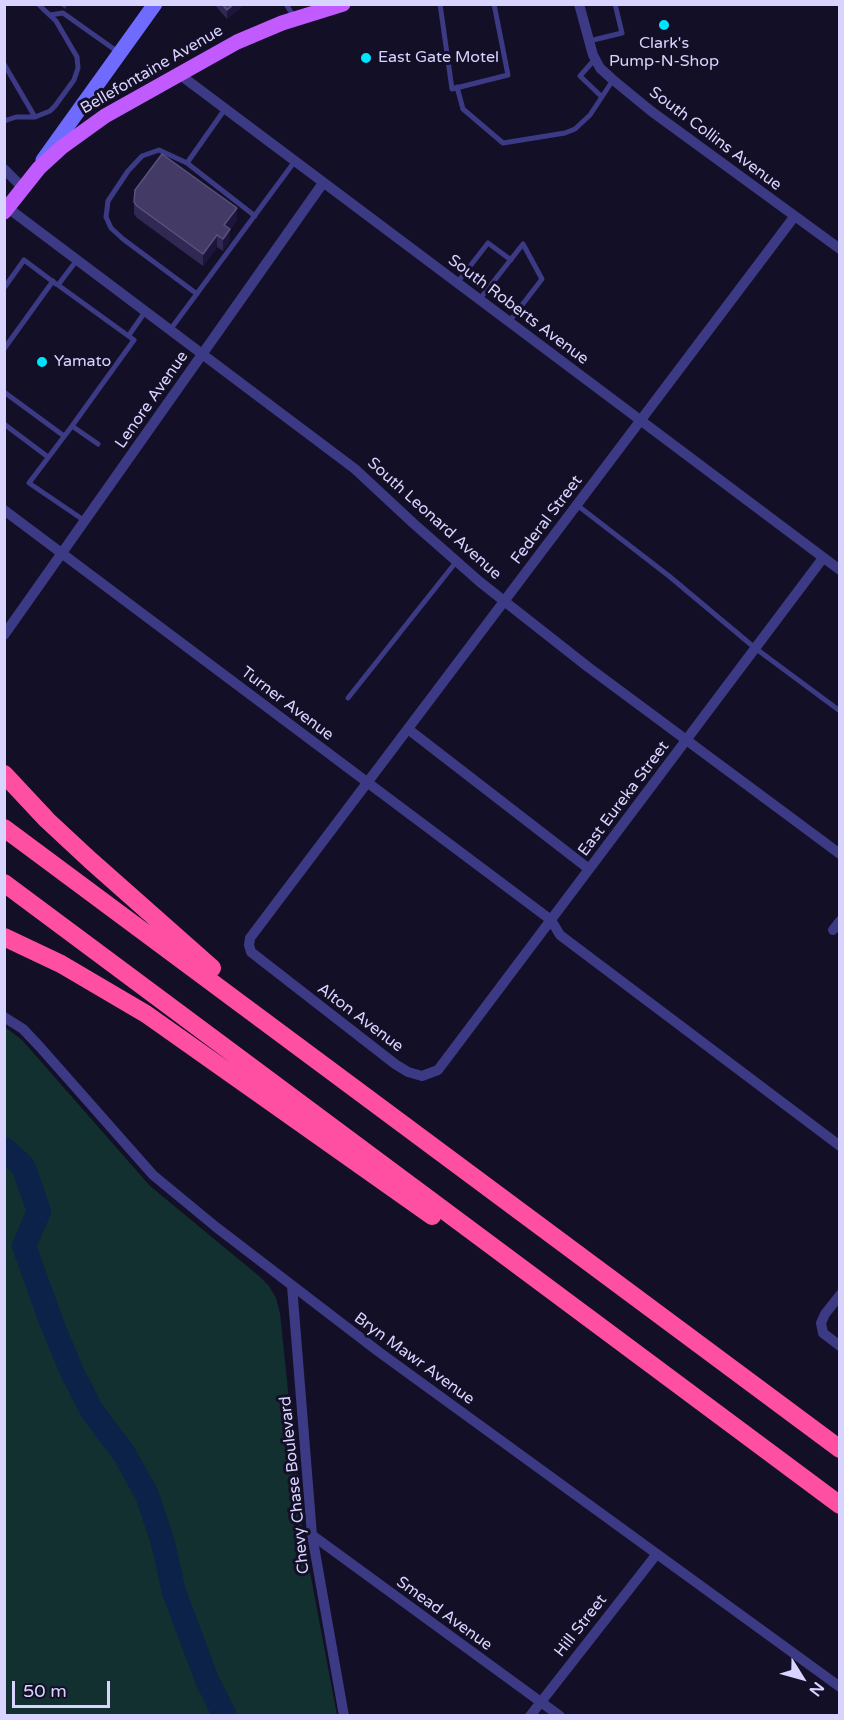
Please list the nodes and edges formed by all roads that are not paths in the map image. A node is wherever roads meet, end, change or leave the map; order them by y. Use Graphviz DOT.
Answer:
graph roads {
  1 [pos="38,4"];
  2 [pos="155,4"];
  3 [pos="286,4"];
  4 [pos="343,4"];
  5 [pos="440,4"];
  6 [pos="494,4"];
  7 [pos="579,4"];
  8 [pos="615,4"];
  9 [pos="50,15"];
  10 [pos="294,18"];
  11 [pos="589,41"];
  12 [pos="120,53"];
  13 [pos="595,59"];
  14 [pos="4,64"];
  15 [pos="179,74"];
  16 [pos="613,80"];
  17 [pos="457,87"];
  18 [pos="602,97"];
  19 [pos="225,109"];
  20 [pos="35,117"];
  21 [pos="4,121"];
  22 [pos="295,161"];
  23 [pos="187,163"];
  24 [pos="4,170"];
  25 [pos="323,183"];
  26 [pos="22,188"];
  27 [pos="6,210"];
  28 [pos="255,216"];
  29 [pos="794,217"];
  30 [pos="840,249"];
  31 [pos="76,260"];
  32 [pos="511,260"];
  33 [pos="56,283"];
  34 [pos="458,283"];
  35 [pos="4,288"];
  36 [pos="197,294"];
  37 [pos="479,300"];
  38 [pos="146,312"];
  39 [pos="509,322"];
  40 [pos="170,330"];
  41 [pos="129,335"];
  42 [pos="4,349"];
  43 [pos="203,353"];
  44 [pos="4,392"];
  45 [pos="640,421"];
  46 [pos="4,424"];
  47 [pos="72,426"];
  48 [pos="64,436"];
  49 [pos="98,444"];
  50 [pos="48,457"];
  51 [pos="577,505"];
  52 [pos="4,510"];
  53 [pos="85,521"];
  54 [pos="62,553"];
  55 [pos="823,558"];
  56 [pos="456,562"];
  57 [pos="840,570"];
  58 [pos="505,600"];
  59 [pos="4,635"];
  60 [pos="755,648"];
  61 [pos="348,698"];
  62 [pos="840,711"];
  63 [pos="408,729"];
  64 [pos="686,741"];
  65 [pos="4,774"];
  66 [pos="368,783"];
  67 [pos="4,828"];
  68 [pos="840,854"];
  69 [pos="589,869"];
  70 [pos="4,883"];
  71 [pos="551,920"];
  72 [pos="4,937"];
  73 [pos="257,957"];
  74 [pos="4,1017"];
  75 [pos="448,1058"];
  76 [pos="840,1146"];
  77 [pos="463,1168"];
  78 [pos="292,1286"];
  79 [pos="840,1295"];
  80 [pos="840,1346"];
  81 [pos="840,1449"];
  82 [pos="791,1469"];
  83 [pos="840,1505"];
  84 [pos="312,1535"];
  85 [pos="656,1555"];
  86 [pos="840,1687"];
  87 [pos="540,1701"];
  88 [pos="344,1716"];
  89 [pos="530,1716"];
  90 [pos="560,1716"];
  1 -- 9 [label="lane"];
  2 -- 12 [label="street"];
  3 -- 10 [label="lane"];
  4 -- 10 [label="main road, Bellefontaine Avenue"];
  5 -- 17 [label="lane"];
  6 -- 17 [label="lane"];
  7 -- 11 [label="street, South Collins Avenue"];
  8 -- 11 [label="lane"];
  9 -- 12 [label="lane"];
  9 -- 20 [label="lane"];
  10 -- 15 [label="main road, Bellefontaine Avenue"];
  11 -- 13 [label="street, South Collins Avenue"];
  12 -- 26 [label="street"];
  13 -- 16 [label="street, South Collins Avenue"];
  13 -- 18 [label="lane"];
  14 -- 20 [label="lane"];
  15 -- 19 [label="street, South Roberts Avenue"];
  15 -- 26 [label="main road, Bellefontaine Avenue"];
  16 -- 18 [label="lane"];
  16 -- 29 [label="street, South Collins Avenue"];
  17 -- 18 [label="lane"];
  19 -- 22 [label="street, South Roberts Avenue"];
  19 -- 23 [label="lane"];
  20 -- 21 [label="lane"];
  22 -- 25 [label="street, South Roberts Avenue"];
  22 -- 28 [label="lane"];
  23 -- 28 [label="lane"];
  23 -- 36 [label="lane"];
  24 -- 26 [label="street"];
  25 -- 34 [label="street, South Roberts Avenue"];
  25 -- 43 [label="street, Lenore Avenue"];
  26 -- 27 [label="main road, Bellefontaine Avenue"];
  27 -- 31 [label="street, South Leonard Avenue"];
  28 -- 36 [label="lane"];
  29 -- 30 [label="street, South Collins Avenue"];
  29 -- 45 [label="street, Federal Street"];
  31 -- 33 [label="lane"];
  31 -- 38 [label="street, South Leonard Avenue"];
  32 -- 34 [label="lane"];
  32 -- 37 [label="lane"];
  32 -- 39 [label="lane"];
  33 -- 35 [label="lane"];
  33 -- 41 [label="lane"];
  33 -- 42 [label="lane"];
  34 -- 37 [label="street, South Roberts Avenue"];
  36 -- 40 [label="lane"];
  37 -- 39 [label="street, South Roberts Avenue"];
  38 -- 40 [label="street, South Leonard Avenue"];
  38 -- 41 [label="lane"];
  39 -- 45 [label="street, South Roberts Avenue"];
  40 -- 43 [label="street, South Leonard Avenue"];
  41 -- 47 [label="lane"];
  43 -- 53 [label="street, Lenore Avenue"];
  43 -- 56 [label="street, South Leonard Avenue"];
  44 -- 48 [label="lane"];
  45 -- 51 [label="street, Federal Street"];
  45 -- 55 [label="street, South Roberts Avenue"];
  46 -- 50 [label="lane"];
  47 -- 48 [label="lane"];
  47 -- 49 [label="lane"];
  48 -- 50 [label="lane"];
  50 -- 53 [label="lane"];
  51 -- 58 [label="street, Federal Street"];
  51 -- 60 [label="lane"];
  52 -- 54 [label="street, Turner Avenue"];
  53 -- 54 [label="street, Lenore Avenue"];
  54 -- 59 [label="street, Lenore Avenue"];
  54 -- 66 [label="street, Turner Avenue"];
  55 -- 57 [label="street, South Roberts Avenue"];
  55 -- 60 [label="street, East Eureka Street"];
  56 -- 58 [label="street, South Leonard Avenue"];
  56 -- 61 [label="lane"];
  58 -- 63 [label="street, Federal Street"];
  58 -- 64 [label="street, South Leonard Avenue"];
  60 -- 62 [label="lane"];
  60 -- 64 [label="street, East Eureka Street"];
  63 -- 66 [label="street, Federal Street"];
  63 -- 69 [label="street"];
  64 -- 68 [label="street, South Leonard Avenue"];
  64 -- 69 [label="street, East Eureka Street"];
  65 -- 77 [label="highway"];
  66 -- 71 [label="street, Turner Avenue"];
  66 -- 73 [label="street, Federal Street"];
  67 -- 77 [label="highway"];
  69 -- 71 [label="street, East Eureka Street"];
  70 -- 82 [label="highway"];
  71 -- 75 [label="street, East Eureka Street"];
  71 -- 76 [label="street, Turner Avenue"];
  72 -- 82 [label="highway"];
  73 -- 75 [label="street, Alton Avenue"];
  74 -- 78 [label="street, Bryn Mawr Avenue"];
  77 -- 81 [label="highway"];
  78 -- 84 [label="street, Chevy Chase Boulevard"];
  78 -- 85 [label="street, Bryn Mawr Avenue"];
  79 -- 80 [label="street"];
  82 -- 83 [label="highway"];
  84 -- 87 [label="street, Smead Avenue"];
  84 -- 88 [label="street, Chevy Chase Boulevard"];
  85 -- 86 [label="street, Bryn Mawr Avenue"];
  85 -- 87 [label="street, Hill Street"];
  87 -- 89 [label="street, Hill Street"];
  87 -- 90 [label="street, Smead Avenue"];
}
